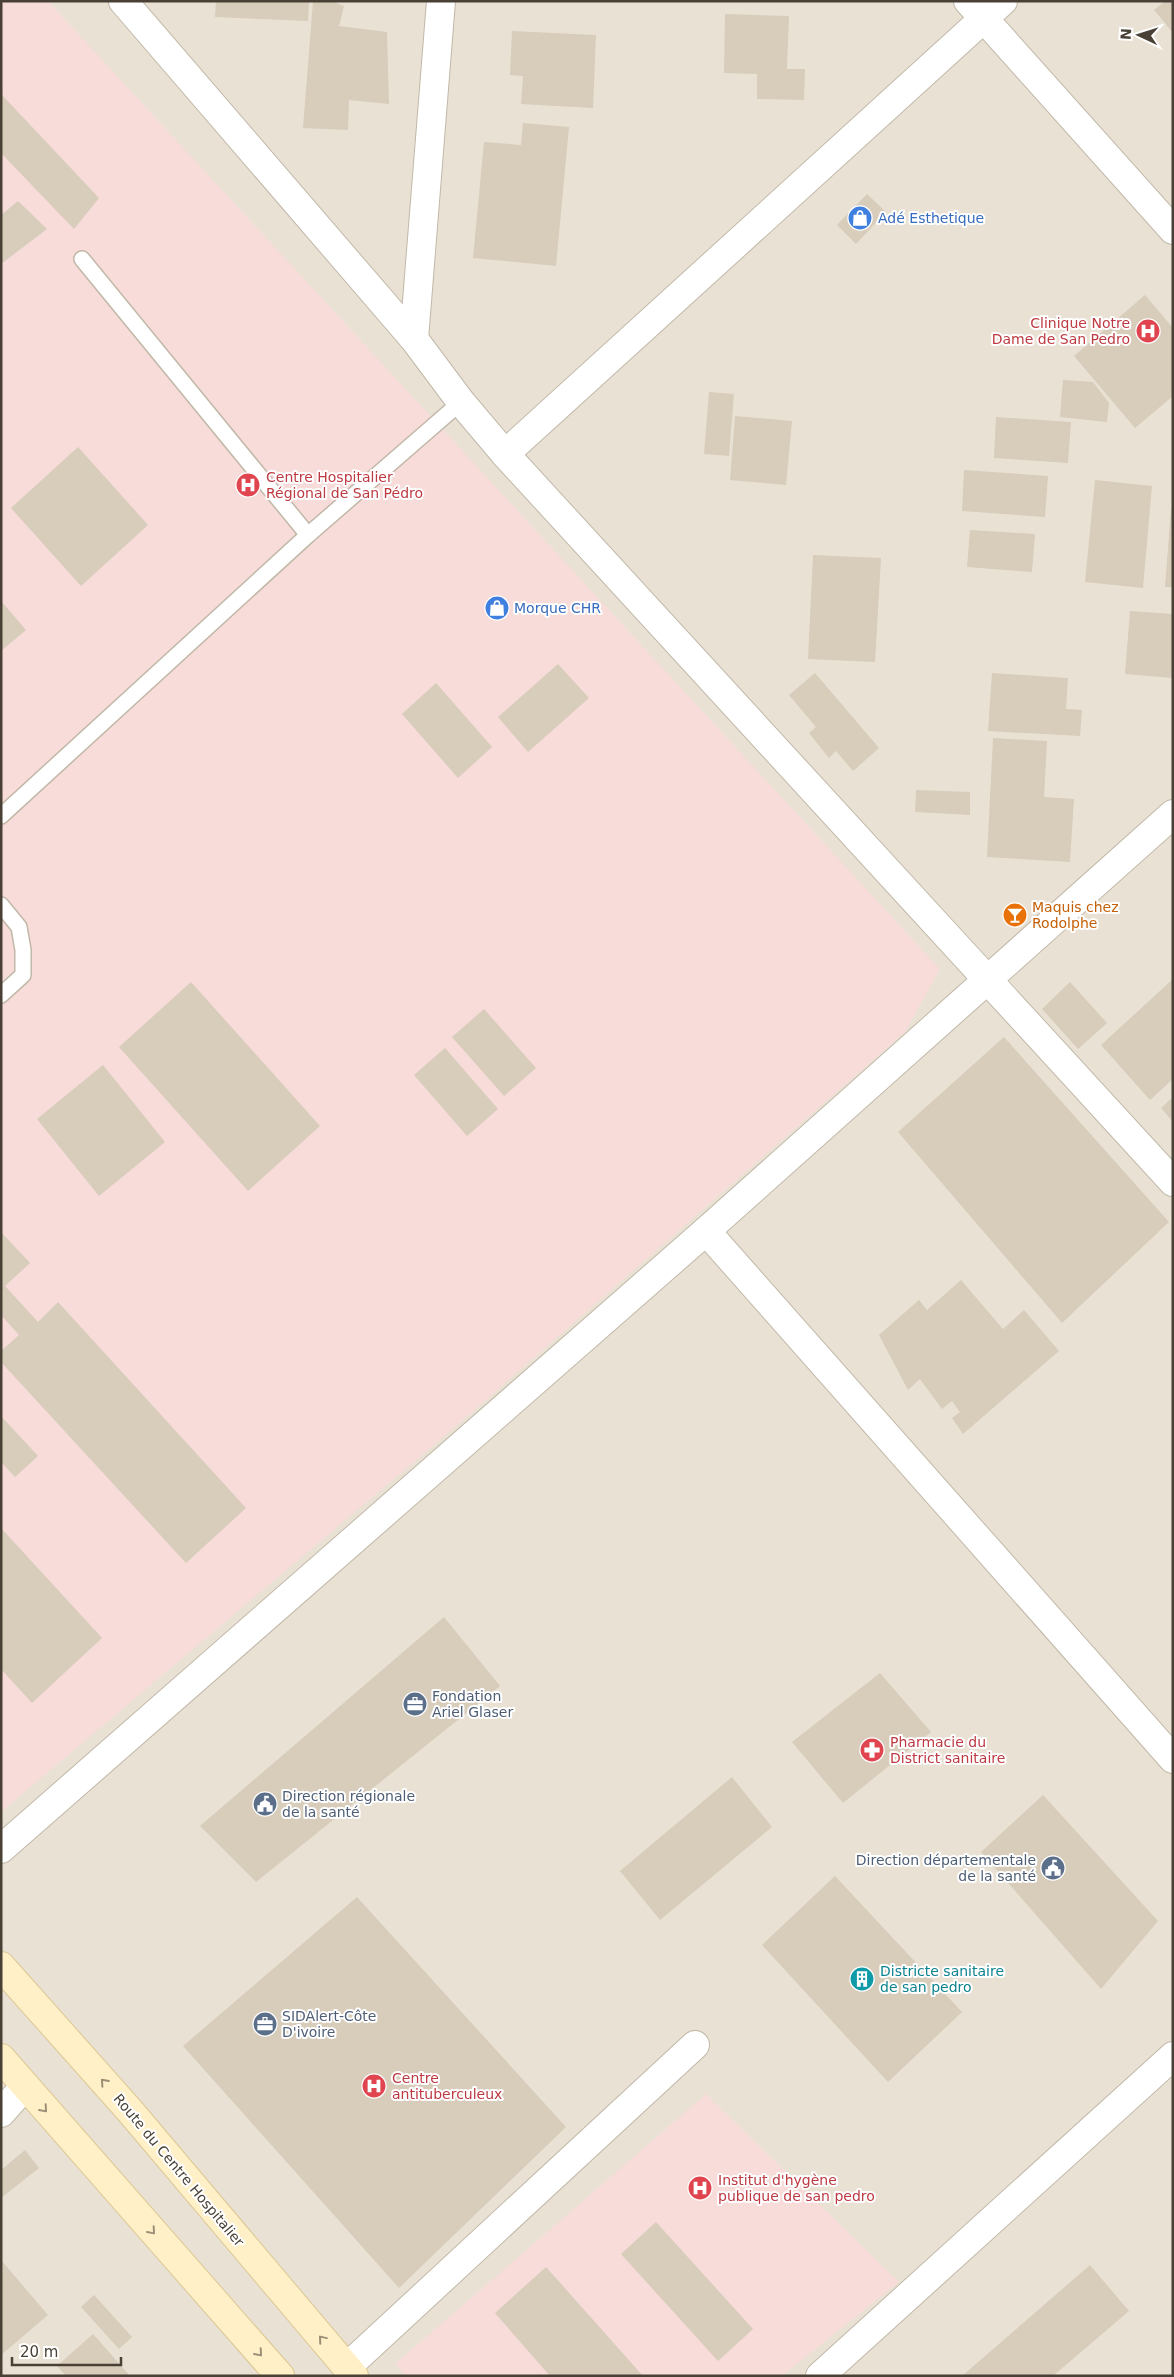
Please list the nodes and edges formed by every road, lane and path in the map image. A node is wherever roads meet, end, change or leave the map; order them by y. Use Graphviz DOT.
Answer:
graph roads {
  1 [pos="123,1"];
  2 [pos="441,1"];
  3 [pos="984,7"];
  4 [pos="1173,230"];
  5 [pos="82,259"];
  6 [pos="414,339"];
  7 [pos="461,402"];
  8 [pos="505,454"];
  9 [pos="308,535"];
  10 [pos="1173,814"];
  11 [pos="1,816"];
  12 [pos="1,905"];
  13 [pos="987,979"];
  14 [pos="1,994"];
  15 [pos="1173,1182"];
  16 [pos="706,1231"];
  17 [pos="1173,1758"];
  18 [pos="1,1849"];
  19 [pos="1,1966"];
  20 [pos="695,2045"];
  21 [pos="1173,2056"];
  22 [pos="1,2058"];
  23 [pos="25,2086"];
  24 [pos="1,2113"];
  25 [pos="350,2372"];
  26 [pos="280,2376"];
  27 [pos="820,2376"];
  1 -- 6 [label="street"];
  2 -- 6 [label="street"];
  3 -- 4 [label="street"];
  3 -- 8 [label="street"];
  5 -- 9 [label="lane"];
  6 -- 7 [label="street"];
  7 -- 8 [label="street"];
  7 -- 9 [label="lane"];
  8 -- 13 [label="street"];
  9 -- 11 [label="lane"];
  10 -- 13 [label="street"];
  12 -- 14 [label="lane"];
  13 -- 15 [label="street"];
  13 -- 16 [label="street"];
  16 -- 17 [label="street"];
  16 -- 18 [label="street"];
  25 -- 19 [label="street, Route du Centre Hospitalier, one-way"];
  20 -- 25 [label="street"];
  21 -- 27 [label="street"];
  22 -- 23 [label="street"];
  23 -- 24 [label="street"];
  23 -- 26 [label="street, one-way"];
}
